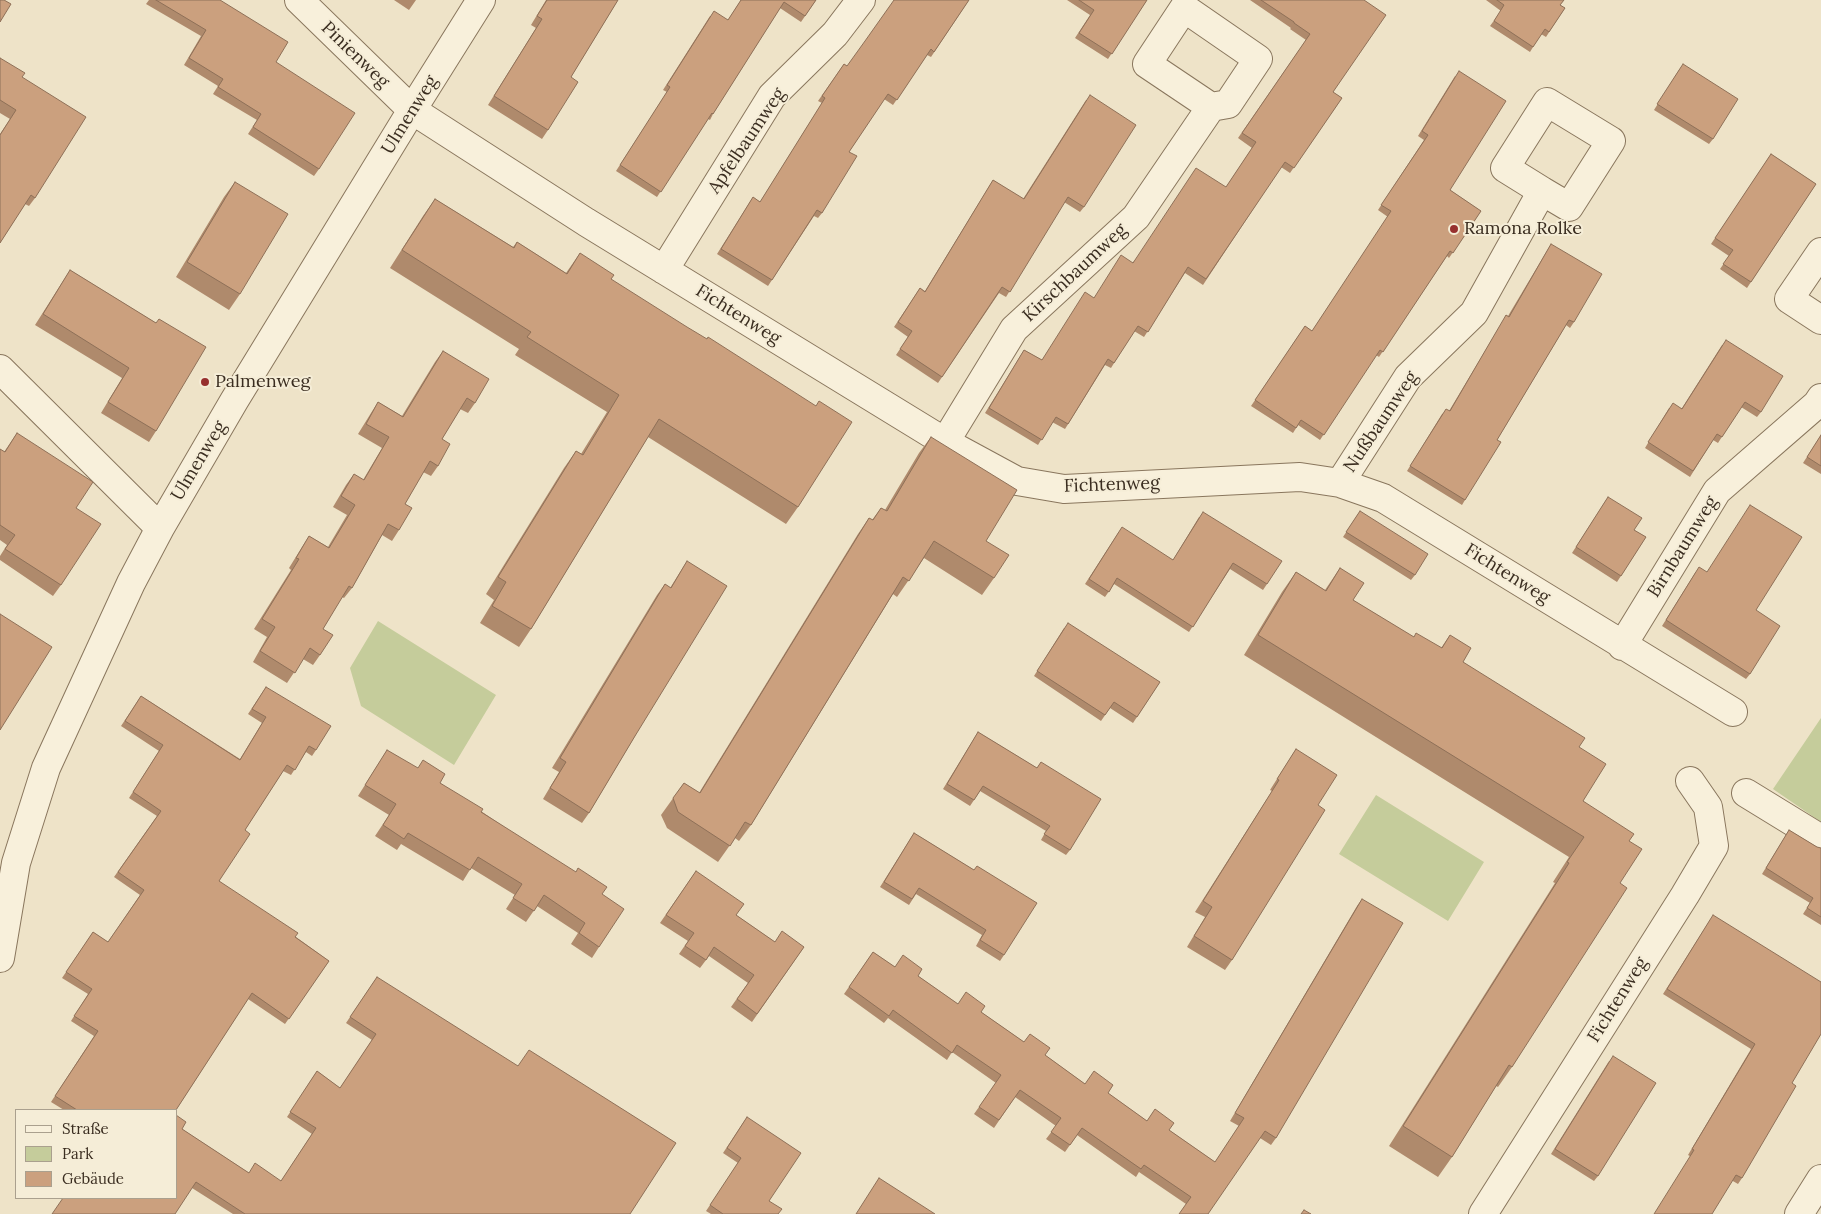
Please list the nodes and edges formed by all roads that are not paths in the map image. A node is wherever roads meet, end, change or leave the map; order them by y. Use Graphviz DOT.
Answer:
graph roads {
  1 [pos="298,0"];
  2 [pos="481,0"];
  3 [pos="861,0"];
  4 [pos="1211,107"];
  5 [pos="412,110"];
  6 [pos="1542,191"];
  7 [pos="1821,252"];
  8 [pos="664,270"];
  9 [pos="1821,320"];
  10 [pos="0,369"];
  11 [pos="1821,398"];
  12 [pos="946,442"];
  13 [pos="1340,483"];
  14 [pos="160,528"];
  15 [pos="1622,646"];
  16 [pos="1732,712"];
  17 [pos="1690,781"];
  18 [pos="1746,792"];
  19 [pos="1821,839"];
  20 [pos="8,859"];
  21 [pos="0,958"];
  22 [pos="1821,1179"];
  23 [pos="1483,1214"];
  24 [pos="1799,1214"];
  1 -- 5 [label="street, Pinienweg"];
  2 -- 5 [label="street, Ulmenweg"];
  3 -- 8 [label="street, Apfelbaumweg"];
  4 -- 12 [label="street, Kirschbaumweg"];
  5 -- 8 [label="street, Fichtenweg"];
  5 -- 14 [label="street, Ulmenweg"];
  6 -- 13 [label="street, Nußbaumweg"];
  7 -- 9 [label="street"];
  8 -- 12 [label="street, Fichtenweg"];
  10 -- 14 [label="street"];
  11 -- 15 [label="street, Birnbaumweg"];
  12 -- 13 [label="street, Fichtenweg"];
  13 -- 15 [label="street, Fichtenweg"];
  14 -- 20 [label="street, Ulmenweg"];
  15 -- 16 [label="street, Fichtenweg"];
  17 -- 23 [label="street, Fichtenweg"];
  18 -- 19 [label="street"];
  20 -- 21 [label="street, Ulmenweg"];
  22 -- 24 [label="street"];
}
